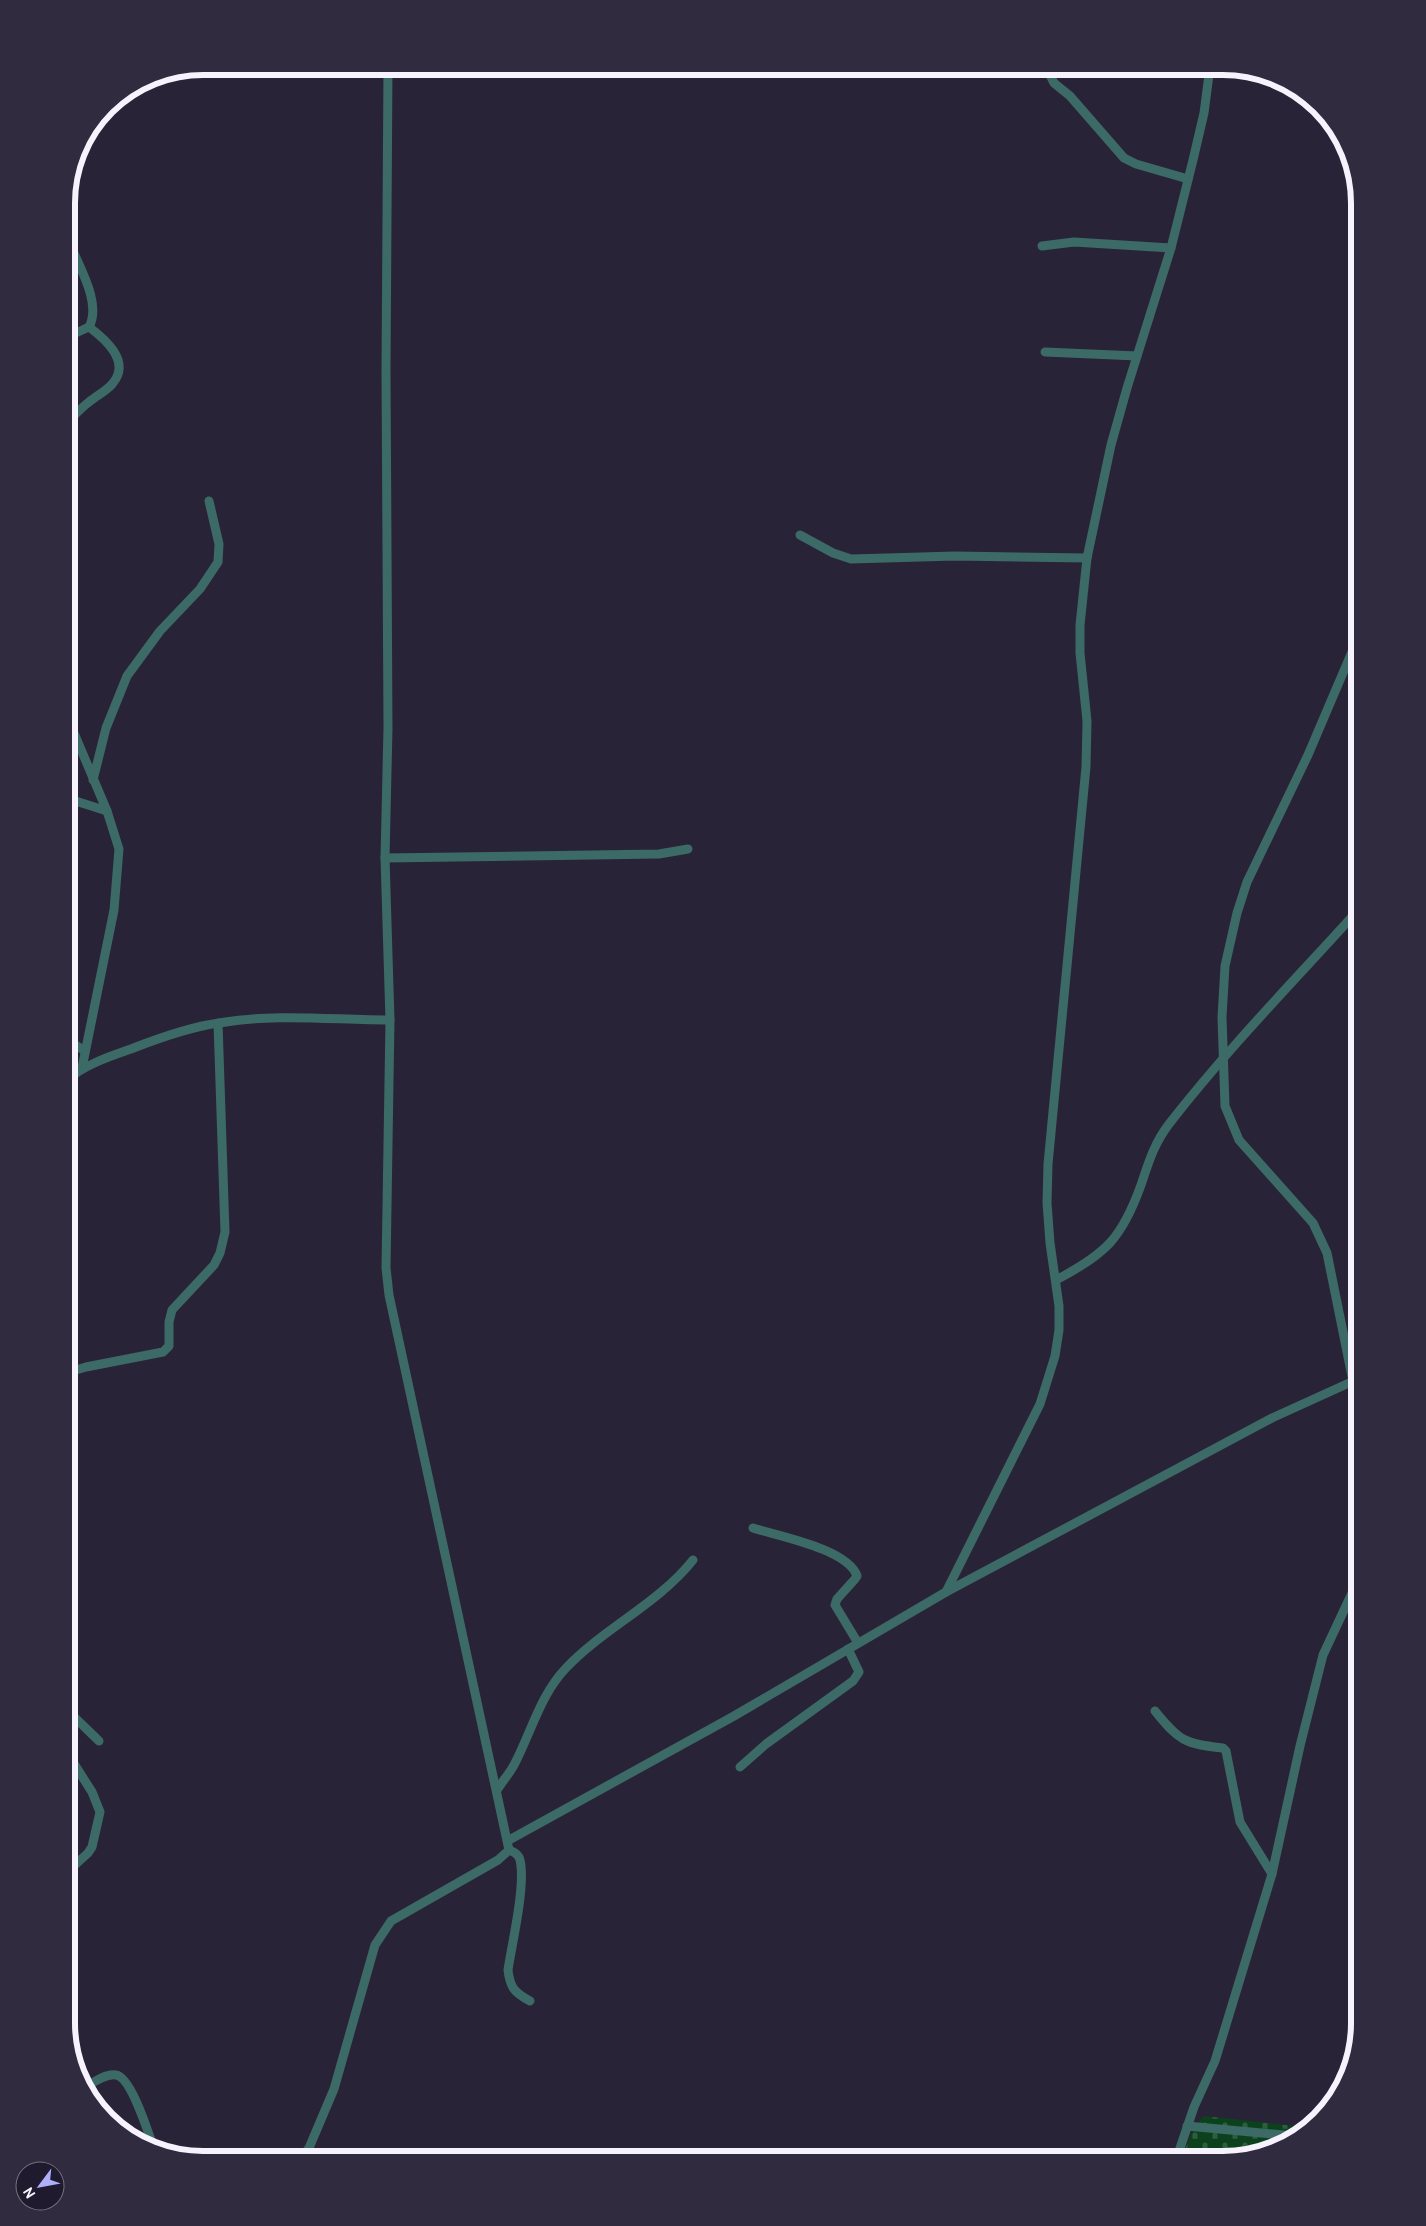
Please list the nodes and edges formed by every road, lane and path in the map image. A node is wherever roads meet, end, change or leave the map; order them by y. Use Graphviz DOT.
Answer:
graph roads {
  1 [pos="388,75"];
  2 [pos="1050,75"];
  3 [pos="1209,75"];
  4 [pos="1188,179"];
  5 [pos="1042,246"];
  6 [pos="1171,248"];
  7 [pos="75,259"];
  8 [pos="89,326"];
  9 [pos="75,333"];
  10 [pos="1045,352"];
  11 [pos="1137,356"];
  12 [pos="75,415"];
  13 [pos="209,501"];
  14 [pos="800,535"];
  15 [pos="1087,558"];
  16 [pos="1351,654"];
  17 [pos="75,736"];
  18 [pos="93,780"];
  19 [pos="75,801"];
  20 [pos="107,810"];
  21 [pos="688,849"];
  22 [pos="384,858"];
  23 [pos="1351,918"];
  24 [pos="390,1020"];
  25 [pos="218,1023"];
  26 [pos="75,1045"];
  27 [pos="85,1051"];
  28 [pos="1223,1060"];
  29 [pos="82,1068"];
  30 [pos="75,1074"];
  31 [pos="1056,1280"];
  32 [pos="1351,1357"];
  33 [pos="75,1370"];
  34 [pos="1351,1381"];
  35 [pos="753,1528"];
  36 [pos="693,1560"];
  37 [pos="946,1592"];
  38 [pos="1351,1595"];
  39 [pos="858,1643"];
  40 [pos="848,1649"];
  41 [pos="1154,1711"];
  42 [pos="75,1718"];
  43 [pos="99,1741"];
  44 [pos="75,1765"];
  45 [pos="740,1767"];
  46 [pos="497,1790"];
  47 [pos="508,1840"];
  48 [pos="509,1850"];
  49 [pos="76,1864"];
  50 [pos="1272,1874"];
  51 [pos="530,2001"];
  52 [pos="91,2085"];
  53 [pos="1187,2126"];
  54 [pos="1284,2135"];
  55 [pos="151,2140"];
  56 [pos="307,2151"];
  57 [pos="1179,2151"];
  1 -- 22 [label="street"];
  2 -- 4 [label="street"];
  3 -- 4 [label="street"];
  4 -- 6 [label="street"];
  5 -- 6 [label="street"];
  6 -- 11 [label="street"];
  7 -- 8 [label="street"];
  8 -- 9 [label="street"];
  8 -- 12 [label="street"];
  10 -- 11 [label="street"];
  11 -- 15 [label="street"];
  13 -- 18 [label="street"];
  14 -- 15 [label="street"];
  15 -- 31 [label="street"];
  16 -- 28 [label="street"];
  17 -- 18 [label="street"];
  18 -- 20 [label="street"];
  19 -- 20 [label="street"];
  20 -- 27 [label="street"];
  21 -- 22 [label="street"];
  22 -- 24 [label="street"];
  23 -- 28 [label="street"];
  24 -- 25 [label="street"];
  24 -- 46 [label="street"];
  25 -- 29 [label="street"];
  25 -- 33 [label="street"];
  26 -- 27 [label="street"];
  27 -- 29 [label="street"];
  28 -- 31 [label="street"];
  28 -- 32 [label="street"];
  29 -- 30 [label="street"];
  31 -- 37 [label="street"];
  34 -- 37 [label="street"];
  35 -- 39 [label="street"];
  36 -- 46 [label="street"];
  37 -- 39 [label="street"];
  38 -- 50 [label="street"];
  39 -- 40 [label="street"];
  40 -- 45 [label="street"];
  40 -- 47 [label="street"];
  41 -- 50 [label="street"];
  42 -- 43 [label="street"];
  44 -- 49 [label="street"];
  46 -- 47 [label="street"];
  47 -- 48 [label="street"];
  48 -- 51 [label="street"];
  48 -- 56 [label="street"];
  50 -- 53 [label="street"];
  52 -- 55 [label="street"];
  53 -- 54 [label="street"];
  53 -- 57 [label="street"];
}
